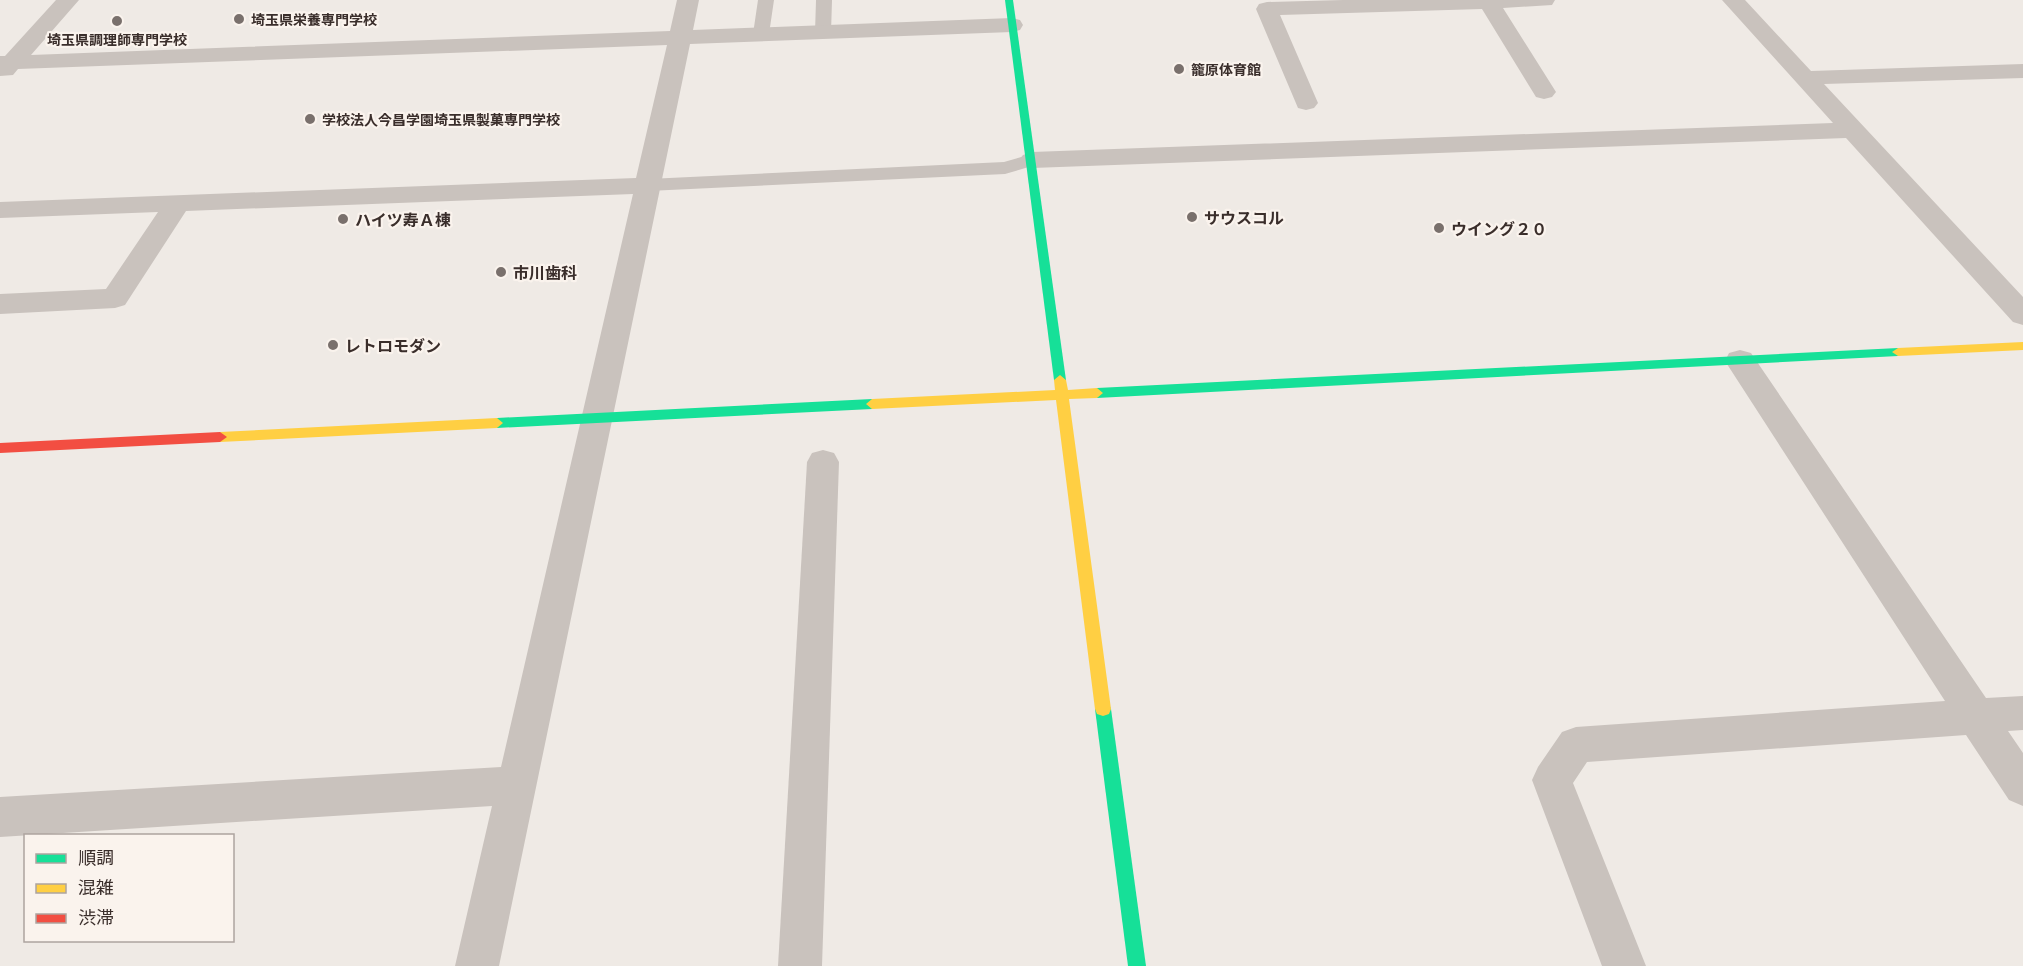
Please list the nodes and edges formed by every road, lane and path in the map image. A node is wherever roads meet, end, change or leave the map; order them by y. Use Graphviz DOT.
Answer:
graph roads {
  1 [pos="68,0"];
  2 [pos="688,0"];
  3 [pos="766,0"];
  4 [pos="824,0"];
  5 [pos="1009,0"];
  6 [pos="1544,0"];
  7 [pos="1733,0"];
  8 [pos="1489,2"];
  9 [pos="1012,25"];
  10 [pos="823,32"];
  11 [pos="761,34"];
  12 [pos="680,37"];
  13 [pos="4,67"];
  14 [pos="2023,71"];
  15 [pos="1805,78"];
  16 [pos="1544,92"];
  17 [pos="1306,103"];
  18 [pos="1852,130"];
  19 [pos="1032,160"];
  20 [pos="648,185"];
  21 [pos="177,204"];
  22 [pos="0,210"];
  23 [pos="0,304"];
  24 [pos="2023,315"];
  25 [pos="2023,346"];
  26 [pos="1740,361"];
  27 [pos="1061,393"];
  28 [pos="597,418"];
  29 [pos="0,448"];
  30 [pos="823,462"];
  31 [pos="2023,713"];
  32 [pos="1976,717"];
  33 [pos="517,784"];
  34 [pos="2023,787"];
  35 [pos="0,817"];
  36 [pos="477,966"];
  37 [pos="800,966"];
  38 [pos="1137,966"];
  39 [pos="1624,966"];
  1 -- 13 [label="street"];
  2 -- 12 [label="street"];
  3 -- 11 [label="lane"];
  4 -- 10 [label="lane"];
  5 -- 9 [label="street"];
  6 -- 8 [label="street"];
  7 -- 15 [label="street"];
  8 -- 16 [label="street"];
  8 -- 17 [label="street"];
  9 -- 10 [label="street"];
  9 -- 19 [label="street"];
  10 -- 11 [label="street"];
  11 -- 12 [label="street"];
  12 -- 13 [label="street"];
  12 -- 20 [label="street"];
  14 -- 15 [label="street"];
  15 -- 18 [label="street"];
  18 -- 19 [label="street"];
  18 -- 24 [label="street"];
  19 -- 20 [label="lane"];
  19 -- 27 [label="street"];
  20 -- 21 [label="street"];
  20 -- 28 [label="street"];
  21 -- 22 [label="street"];
  21 -- 23 [label="street"];
  25 -- 26 [label="street"];
  26 -- 27 [label="street"];
  26 -- 32 [label="street"];
  27 -- 28 [label="street"];
  27 -- 38 [label="street"];
  28 -- 29 [label="street"];
  28 -- 33 [label="street"];
  30 -- 37 [label="street"];
  31 -- 32 [label="street"];
  32 -- 34 [label="street"];
  32 -- 39 [label="street"];
  33 -- 35 [label="street"];
  33 -- 36 [label="street"];
}
